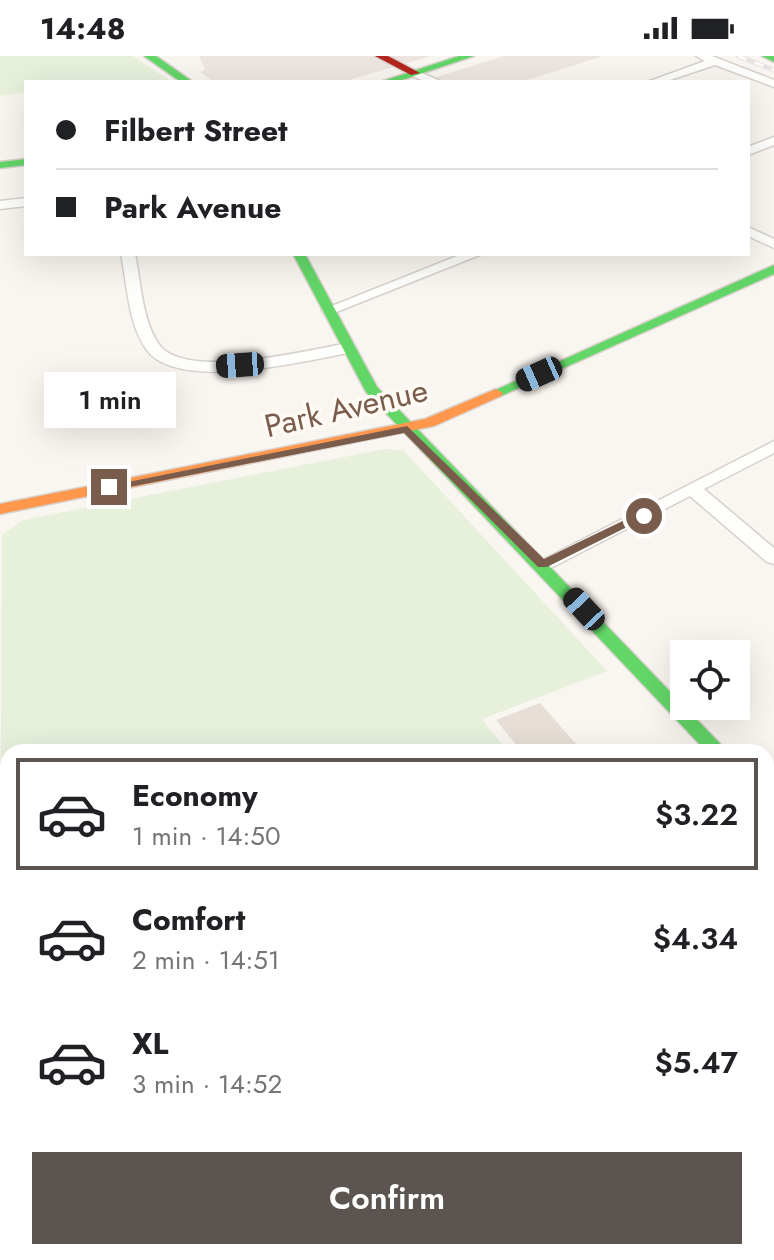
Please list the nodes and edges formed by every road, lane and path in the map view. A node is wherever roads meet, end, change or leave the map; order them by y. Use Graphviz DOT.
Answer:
graph roads {
  1 [pos="149,56"];
  2 [pos="380,56"];
  3 [pos="469,56"];
  4 [pos="702,56"];
  5 [pos="767,56"];
  6 [pos="774,59"];
  7 [pos="716,61"];
  8 [pos="415,73"];
  9 [pos="185,80"];
  10 [pos="392,80"];
  11 [pos="430,80"];
  12 [pos="659,80"];
  13 [pos="774,84"];
  14 [pos="774,141"];
  15 [pos="750,150"];
  16 [pos="24,162"];
  17 [pos="0,165"];
  18 [pos="24,202"];
  19 [pos="0,205"];
  20 [pos="750,232"];
  21 [pos="774,244"];
  22 [pos="128,256"];
  23 [pos="300,256"];
  24 [pos="470,256"];
  25 [pos="774,269"];
  26 [pos="329,310"];
  27 [pos="348,348"];
  28 [pos="407,429"];
  29 [pos="774,446"];
  30 [pos="693,489"];
  31 [pos="0,509"];
  32 [pos="774,558"];
  33 [pos="542,565"];
  34 [pos="710,744"];
  1 -- 9 [label="street"];
  2 -- 8 [label="street"];
  3 -- 8 [label="street"];
  4 -- 7 [label="street"];
  5 -- 6 [label="street"];
  7 -- 12 [label="street"];
  7 -- 13 [label="street"];
  8 -- 10 [label="street"];
  8 -- 11 [label="street"];
  14 -- 15 [label="street"];
  16 -- 17 [label="street"];
  18 -- 19 [label="street"];
  20 -- 21 [label="street"];
  22 -- 27 [label="street"];
  23 -- 26 [label="street"];
  24 -- 26 [label="street"];
  25 -- 28 [label="street, Park Avenue"];
  26 -- 27 [label="street"];
  27 -- 28 [label="street"];
  28 -- 31 [label="street, Park Avenue"];
  28 -- 33 [label="street"];
  29 -- 30 [label="street"];
  30 -- 32 [label="street"];
  30 -- 33 [label="street"];
  33 -- 34 [label="street"];
}
